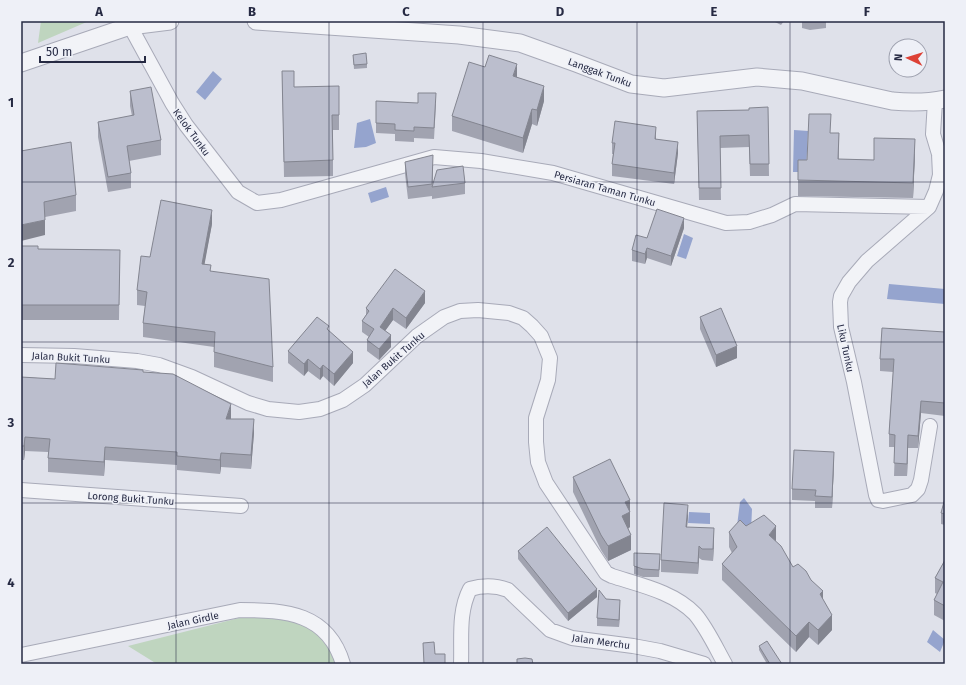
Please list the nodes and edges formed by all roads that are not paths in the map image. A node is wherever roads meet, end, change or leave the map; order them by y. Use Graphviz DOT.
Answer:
graph roads {
  1 [pos="170,21"];
  2 [pos="256,21"];
  3 [pos="130,26"];
  4 [pos="21,63"];
  5 [pos="940,100"];
  6 [pos="281,200"];
  7 [pos="930,207"];
  8 [pos="21,355"];
  9 [pos="930,426"];
  10 [pos="21,490"];
  11 [pos="241,506"];
  12 [pos="21,655"];
  13 [pos="343,664"];
  14 [pos="462,664"];
  15 [pos="704,664"];
  16 [pos="725,664"];
  1 -- 3 [label="street"];
  2 -- 5 [label="street, Langgak Tunku"];
  3 -- 4 [label="street"];
  3 -- 6 [label="street, Kelok Tunku"];
  5 -- 7 [label="street, Liku Tunku"];
  6 -- 7 [label="street, Persiaran Taman Tunku"];
  7 -- 9 [label="street, Liku Tunku"];
  8 -- 16 [label="street, Jalan Bukit Tunku"];
  10 -- 11 [label="street, Lorong Bukit Tunku"];
  12 -- 13 [label="street, Jalan Girdle"];
  14 -- 15 [label="street, Jalan Merchu"];
}
